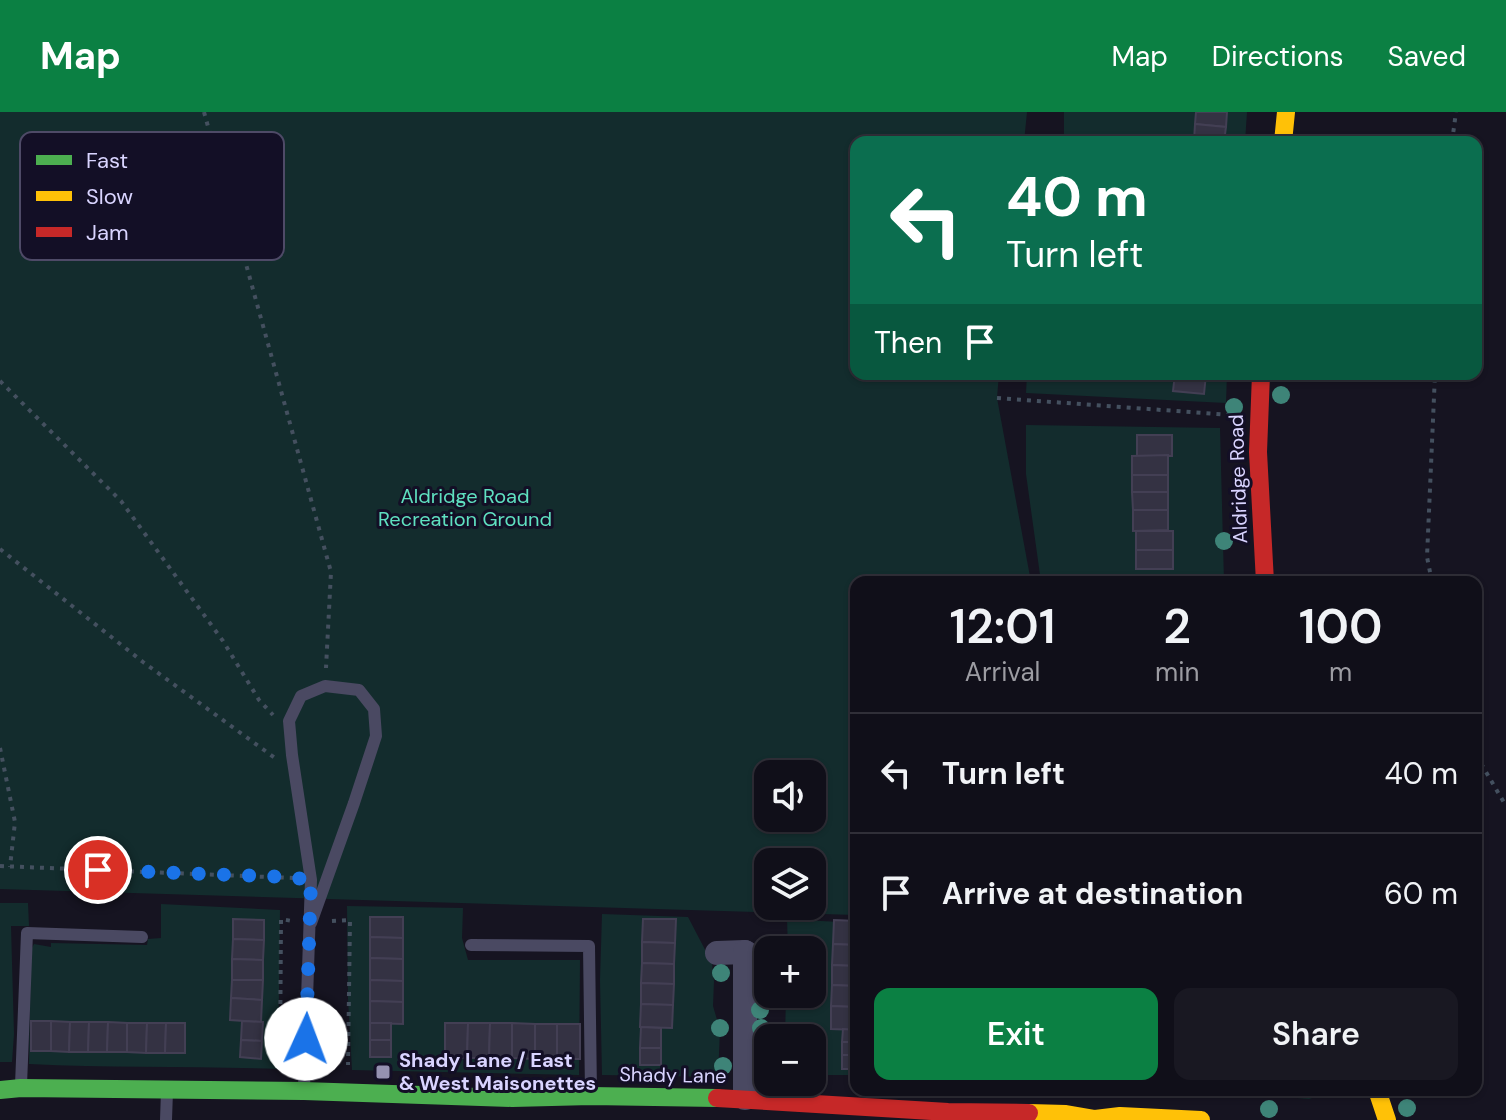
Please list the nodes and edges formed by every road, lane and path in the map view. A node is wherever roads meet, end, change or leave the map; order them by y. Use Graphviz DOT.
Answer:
graph roads {
  1 [pos="204,112"];
  2 [pos="1286,112"];
  3 [pos="1456,112"];
  4 [pos="210,132"];
  5 [pos="1284,136"];
  6 [pos="1453,136"];
  7 [pos="245,260"];
  8 [pos="1260,380"];
  9 [pos="1435,380"];
  10 [pos="0,381"];
  11 [pos="997,398"];
  12 [pos="1257,417"];
  13 [pos="0,549"];
  14 [pos="1265,576"];
  15 [pos="1431,576"];
  16 [pos="325,686"];
  17 [pos="290,734"];
  18 [pos="0,748"];
  19 [pos="1482,765"];
  20 [pos="295,772"];
  21 [pos="1506,806"];
  22 [pos="0,866"];
  23 [pos="10,867"];
  24 [pos="311,880"];
  25 [pos="311,923"];
  26 [pos="142,937"];
  27 [pos="471,945"];
  28 [pos="717,953"];
  29 [pos="21,1088"];
  30 [pos="0,1090"];
  31 [pos="167,1090"];
  32 [pos="280,1091"];
  33 [pos="304,1091"];
  34 [pos="347,1093"];
  35 [pos="591,1096"];
  36 [pos="1379,1096"];
  37 [pos="745,1098"];
  38 [pos="797,1111"];
  39 [pos="166,1120"];
  40 [pos="1095,1120"];
  41 [pos="1201,1120"];
  42 [pos="1387,1120"];
  1 -- 4 [label="path"];
  2 -- 5 [label="street"];
  3 -- 6 [label="path"];
  7 -- 16 [label="path"];
  8 -- 12 [label="street, Aldridge Road"];
  9 -- 15 [label="path"];
  10 -- 17 [label="path"];
  11 -- 12 [label="path"];
  12 -- 14 [label="street, Aldridge Road"];
  13 -- 20 [label="path"];
  16 -- 17 [label="lane"];
  16 -- 25 [label="lane"];
  17 -- 20 [label="lane"];
  18 -- 23 [label="path"];
  19 -- 21 [label="path"];
  20 -- 24 [label="lane"];
  22 -- 23 [label="path"];
  23 -- 24 [label="path"];
  24 -- 25 [label="lane"];
  25 -- 32 [label="path"];
  25 -- 33 [label="lane"];
  25 -- 34 [label="path"];
  26 -- 29 [label="lane"];
  27 -- 35 [label="lane"];
  28 -- 37 [label="street"];
  29 -- 30 [label="street, Shady Lane"];
  29 -- 31 [label="street, Shady Lane"];
  31 -- 32 [label="street, Shady Lane"];
  31 -- 39 [label="lane"];
  32 -- 33 [label="street, Shady Lane"];
  33 -- 34 [label="street, Shady Lane"];
  34 -- 35 [label="street, Shady Lane"];
  35 -- 37 [label="street, Shady Lane"];
  36 -- 42 [label="street"];
  37 -- 38 [label="street, Shady Lane"];
  38 -- 40 [label="street, Shady Lane"];
  40 -- 41 [label="street, Shady Lane"];
}
